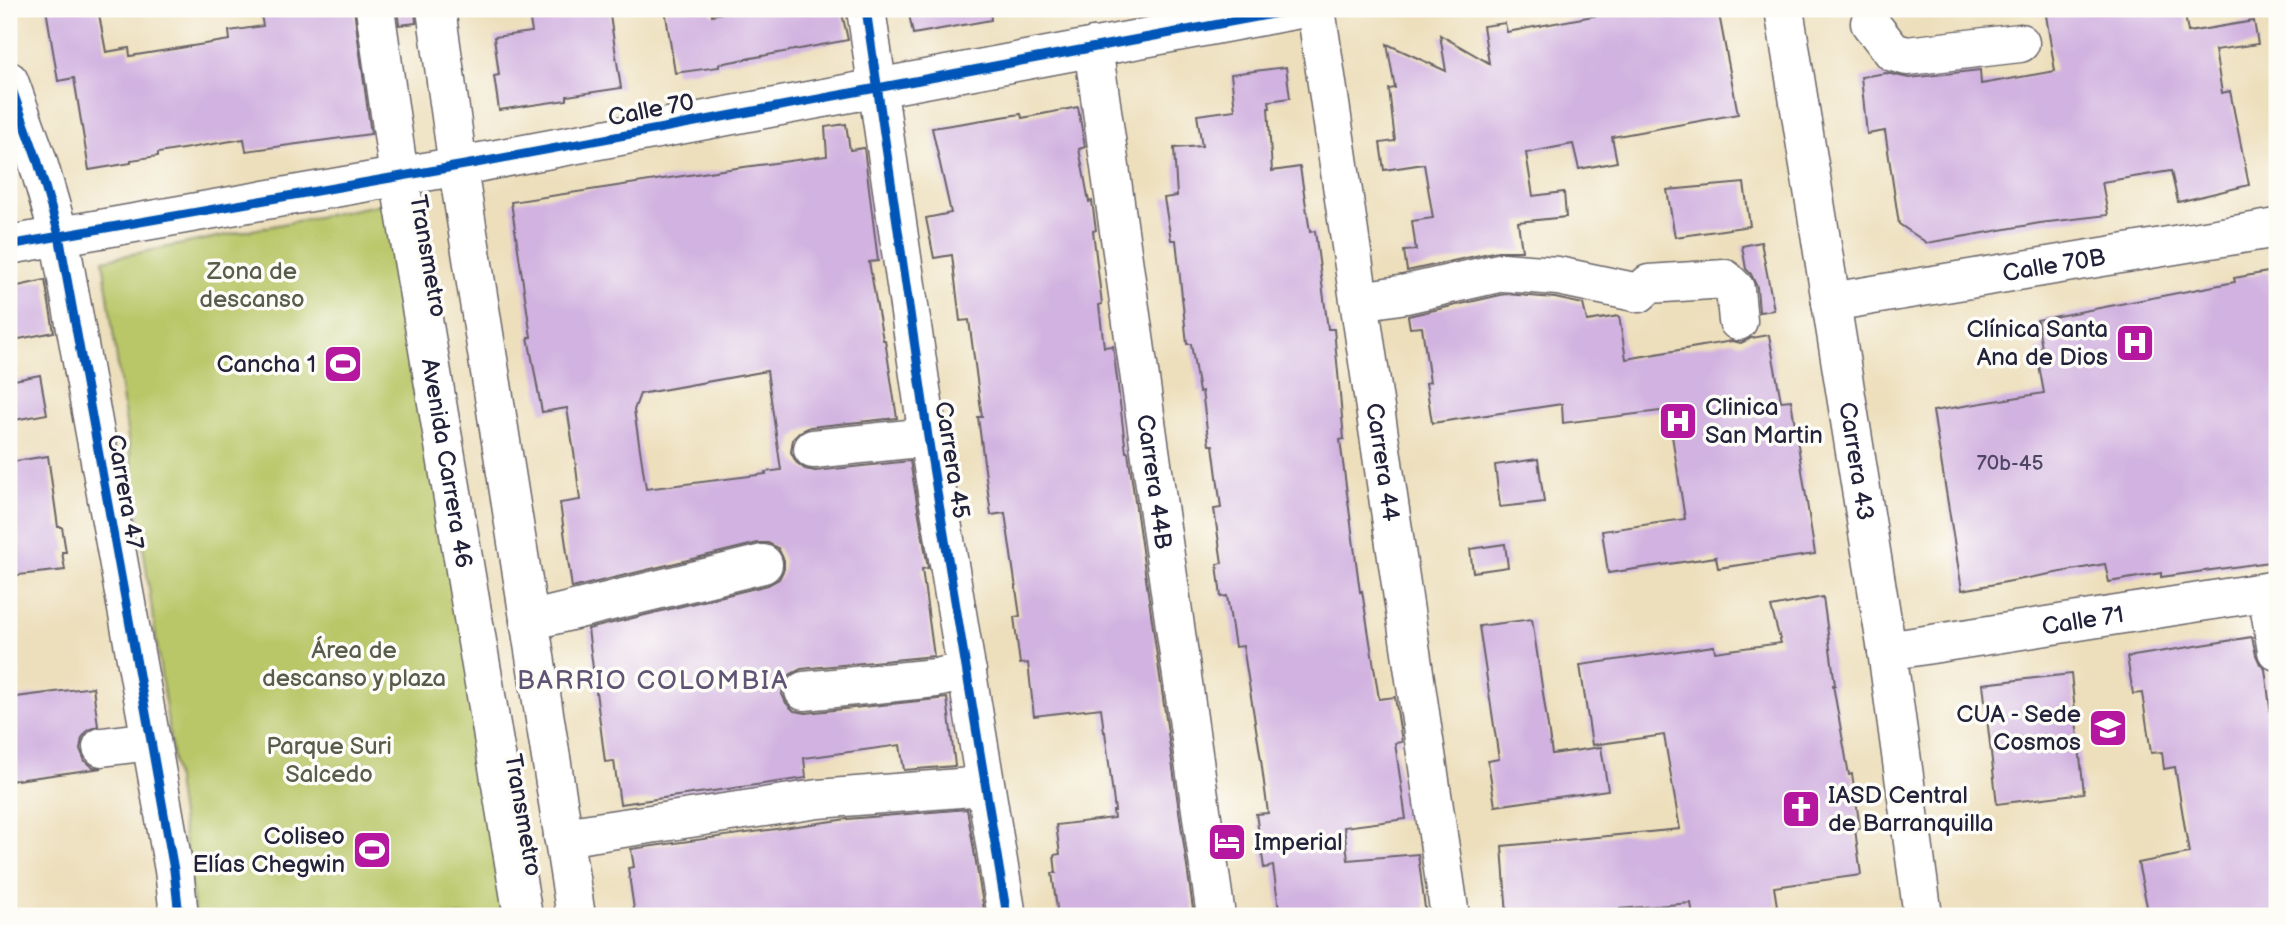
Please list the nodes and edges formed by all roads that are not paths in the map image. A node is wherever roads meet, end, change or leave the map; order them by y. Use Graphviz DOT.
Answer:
graph roads {
  1 [pos="375,9"];
  2 [pos="392,9"];
  3 [pos="419,9"];
  4 [pos="436,9"];
  5 [pos="866,9"];
  6 [pos="1299,9"];
  7 [pos="1317,9"];
  8 [pos="1784,9"];
  9 [pos="1870,23"];
  10 [pos="2020,43"];
  11 [pos="1093,47"];
  12 [pos="879,87"];
  13 [pos="10,91"];
  14 [pos="23,161"];
  15 [pos="428,171"];
  16 [pos="2277,228"];
  17 [pos="59,235"];
  18 [pos="9,245"];
  19 [pos="1360,301"];
  20 [pos="1831,302"];
  21 [pos="1738,321"];
  22 [pos="928,438"];
  23 [pos="813,449"];
  24 [pos="763,564"];
  25 [pos="2272,591"];
  26 [pos="529,621"];
  27 [pos="1887,651"];
  28 [pos="2277,652"];
  29 [pos="967,671"];
  30 [pos="804,691"];
  31 [pos="151,741"];
  32 [pos="102,747"];
  33 [pos="985,786"];
  34 [pos="563,837"];
  35 [pos="179,916"];
  36 [pos="523,916"];
  37 [pos="540,916"];
  38 [pos="561,916"];
  39 [pos="576,916"];
  40 [pos="1007,916"];
  41 [pos="1216,916"];
  42 [pos="1450,916"];
  43 [pos="1923,916"];
  1 -- 15 [label="street, Avenida Carrera 46"];
  2 -- 15 [label="street, Transmetro"];
  3 -- 15 [label="street, Transmetro"];
  4 -- 15 [label="street, Avenida Carrera 46"];
  5 -- 12 [label="street, Carrera 45"];
  6 -- 11 [label="street, Calle 70"];
  7 -- 19 [label="street, Carrera 44"];
  8 -- 20 [label="street, Carrera 43"];
  9 -- 10 [label="street"];
  11 -- 12 [label="street, Calle 70"];
  11 -- 41 [label="street, Carrera 44B"];
  12 -- 15 [label="street, Calle 70"];
  12 -- 22 [label="street, Carrera 45"];
  13 -- 14 [label="street, Carrera 47"];
  14 -- 17 [label="street, Carrera 47"];
  15 -- 17 [label="street, Calle 70"];
  15 -- 26 [label="street, Avenida Carrera 46"];
  15 -- 36 [label="street, Avenida Carrera 46"];
  15 -- 37 [label="street, Transmetro"];
  15 -- 38 [label="street, Transmetro"];
  16 -- 20 [label="street, Calle 70B"];
  17 -- 18 [label="street, Calle 70"];
  17 -- 31 [label="street, Carrera 47"];
  19 -- 21 [label="street"];
  19 -- 42 [label="street, Carrera 44"];
  20 -- 27 [label="street, Carrera 43"];
  22 -- 23 [label="street"];
  22 -- 29 [label="street, Carrera 45"];
  24 -- 26 [label="street"];
  25 -- 27 [label="street, Calle 71"];
  25 -- 28 [label="street"];
  26 -- 34 [label="street, Avenida Carrera 46"];
  27 -- 43 [label="street, Carrera 43"];
  29 -- 30 [label="street"];
  29 -- 33 [label="street, Carrera 45"];
  31 -- 32 [label="street"];
  31 -- 35 [label="street, Carrera 47"];
  33 -- 34 [label="street"];
  33 -- 40 [label="street, Carrera 45"];
  34 -- 39 [label="street, Avenida Carrera 46"];
}
